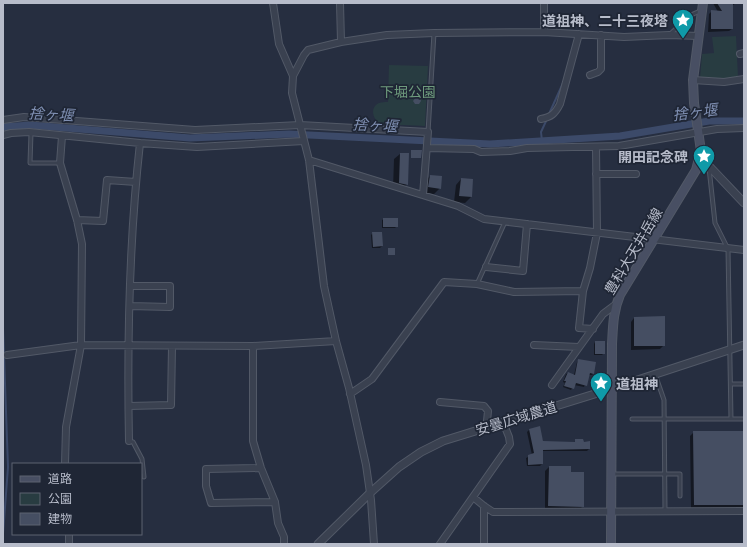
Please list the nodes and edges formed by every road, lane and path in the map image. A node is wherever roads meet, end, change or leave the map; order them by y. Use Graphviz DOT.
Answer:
graph roads {
  1 [pos="273,3"];
  2 [pos="340,3"];
  3 [pos="544,3"];
  4 [pos="703,7"];
  5 [pos="544,32"];
  6 [pos="434,33"];
  7 [pos="579,34"];
  8 [pos="602,35"];
  9 [pos="670,35"];
  10 [pos="699,36"];
  11 [pos="341,42"];
  12 [pos="590,75"];
  13 [pos="292,76"];
  14 [pos="744,79"];
  15 [pos="693,80"];
  16 [pos="541,119"];
  17 [pos="3,120"];
  18 [pos="300,126"];
  19 [pos="698,127"];
  20 [pos="744,128"];
  21 [pos="31,133"];
  22 [pos="428,133"];
  23 [pos="3,135"];
  24 [pos="62,136"];
  25 [pos="303,140"];
  26 [pos="140,144"];
  27 [pos="596,147"];
  28 [pos="427,148"];
  29 [pos="309,160"];
  30 [pos="699,160"];
  31 [pos="60,163"];
  32 [pos="709,166"];
  33 [pos="596,174"];
  34 [pos="636,174"];
  35 [pos="136,182"];
  36 [pos="423,196"];
  37 [pos="744,203"];
  38 [pos="77,220"];
  39 [pos="505,222"];
  40 [pos="527,224"];
  41 [pos="597,233"];
  42 [pos="654,240"];
  43 [pos="728,249"];
  44 [pos="744,250"];
  45 [pos="486,267"];
  46 [pos="477,284"];
  47 [pos="130,286"];
  48 [pos="583,291"];
  49 [pos="615,305"];
  50 [pos="130,306"];
  51 [pos="593,328"];
  52 [pos="336,341"];
  53 [pos="81,345"];
  54 [pos="129,345"];
  55 [pos="534,345"];
  56 [pos="744,345"];
  57 [pos="172,346"];
  58 [pos="253,346"];
  59 [pos="579,347"];
  60 [pos="730,350"];
  61 [pos="7,355"];
  62 [pos="655,374"];
  63 [pos="731,384"];
  64 [pos="744,384"];
  65 [pos="552,385"];
  66 [pos="612,388"];
  67 [pos="350,394"];
  68 [pos="440,402"];
  69 [pos="129,406"];
  70 [pos="632,419"];
  71 [pos="665,419"];
  72 [pos="731,419"];
  73 [pos="744,419"];
  74 [pos="487,421"];
  75 [pos="503,422"];
  76 [pos="130,441"];
  77 [pos="65,463"];
  78 [pos="261,468"];
  79 [pos="611,474"];
  80 [pos="666,474"];
  81 [pos="144,477"];
  82 [pos="370,493"];
  83 [pos="680,496"];
  84 [pos="473,497"];
  85 [pos="275,502"];
  86 [pos="484,506"];
  87 [pos="611,510"];
  88 [pos="665,510"];
  89 [pos="744,511"];
  90 [pos="284,544"];
  91 [pos="318,544"];
  92 [pos="374,544"];
  93 [pos="440,544"];
  94 [pos="484,544"];
  95 [pos="611,544"];
  1 -- 13 [label="street"];
  2 -- 11 [label="street"];
  3 -- 5 [label="street"];
  4 -- 9 [label="lane"];
  4 -- 10 [label="main road, 豊科大天井岳線"];
  5 -- 6 [label="street"];
  5 -- 7 [label="street"];
  6 -- 11 [label="street"];
  6 -- 22 [label="lane"];
  7 -- 8 [label="street"];
  7 -- 16 [label="street"];
  8 -- 9 [label="street"];
  8 -- 12 [label="street"];
  9 -- 10 [label="street"];
  10 -- 15 [label="main road, 豊科大天井岳線"];
  11 -- 13 [label="street"];
  13 -- 18 [label="street"];
  14 -- 15 [label="street"];
  15 -- 19 [label="main road, 豊科大天井岳線"];
  17 -- 18 [label="street"];
  18 -- 22 [label="street"];
  18 -- 25 [label="street"];
  19 -- 20 [label="street"];
  19 -- 27 [label="street"];
  19 -- 30 [label="main road, 豊科大天井岳線"];
  21 -- 23 [label="street"];
  21 -- 24 [label="street"];
  21 -- 31 [label="lane"];
  22 -- 28 [label="street"];
  24 -- 26 [label="street"];
  24 -- 31 [label="street"];
  25 -- 26 [label="street"];
  25 -- 29 [label="street"];
  26 -- 35 [label="street"];
  27 -- 28 [label="street"];
  27 -- 33 [label="street"];
  28 -- 36 [label="street"];
  29 -- 36 [label="street"];
  29 -- 52 [label="street"];
  30 -- 32 [label="street"];
  30 -- 42 [label="main road, 豊科大天井岳線"];
  31 -- 38 [label="street"];
  32 -- 37 [label="street"];
  32 -- 43 [label="lane"];
  33 -- 34 [label="street"];
  33 -- 41 [label="street"];
  35 -- 38 [label="street"];
  35 -- 47 [label="street"];
  36 -- 39 [label="street"];
  38 -- 53 [label="street"];
  39 -- 40 [label="street"];
  39 -- 45 [label="lane"];
  40 -- 41 [label="street"];
  40 -- 45 [label="street"];
  41 -- 42 [label="street"];
  41 -- 48 [label="street"];
  42 -- 43 [label="street"];
  42 -- 49 [label="main road, 豊科大天井岳線"];
  43 -- 44 [label="street"];
  43 -- 60 [label="lane"];
  45 -- 46 [label="lane"];
  46 -- 48 [label="street"];
  46 -- 67 [label="street"];
  47 -- 50 [label="street"];
  47 -- 50 [label="street"];
  48 -- 51 [label="street"];
  49 -- 51 [label="street"];
  49 -- 66 [label="main road, 豊科大天井岳線"];
  50 -- 54 [label="street"];
  51 -- 59 [label="street"];
  52 -- 58 [label="street"];
  52 -- 67 [label="street"];
  53 -- 54 [label="street"];
  53 -- 61 [label="street"];
  53 -- 77 [label="street"];
  54 -- 57 [label="street"];
  54 -- 69 [label="street"];
  55 -- 59 [label="street"];
  56 -- 60 [label="street, 安曇広域農道"];
  57 -- 58 [label="street"];
  57 -- 69 [label="street"];
  58 -- 78 [label="street"];
  59 -- 65 [label="street"];
  60 -- 62 [label="street, 安曇広域農道"];
  60 -- 63 [label="lane"];
  62 -- 66 [label="street, 安曇広域農道"];
  62 -- 71 [label="lane"];
  63 -- 64 [label="lane"];
  63 -- 72 [label="lane"];
  66 -- 75 [label="street, 安曇広域農道"];
  66 -- 79 [label="main road, 豊科大天井岳線"];
  67 -- 82 [label="street"];
  68 -- 74 [label="street"];
  69 -- 76 [label="street"];
  70 -- 71 [label="lane"];
  71 -- 72 [label="lane"];
  71 -- 80 [label="lane"];
  72 -- 73 [label="lane"];
  75 -- 82 [label="street, 安曇広域農道"];
  75 -- 84 [label="street"];
  76 -- 81 [label="lane"];
  78 -- 85 [label="street"];
  78 -- 85 [label="street"];
  79 -- 80 [label="lane"];
  79 -- 87 [label="main road, 豊科大天井岳線"];
  80 -- 83 [label="lane"];
  80 -- 88 [label="lane"];
  82 -- 91 [label="street, 安曇広域農道"];
  82 -- 92 [label="street"];
  84 -- 86 [label="street"];
  84 -- 93 [label="street"];
  85 -- 90 [label="street"];
  86 -- 87 [label="street"];
  86 -- 94 [label="street"];
  87 -- 88 [label="street"];
  87 -- 95 [label="main road, 豊科大天井岳線"];
  88 -- 89 [label="street"];
}
